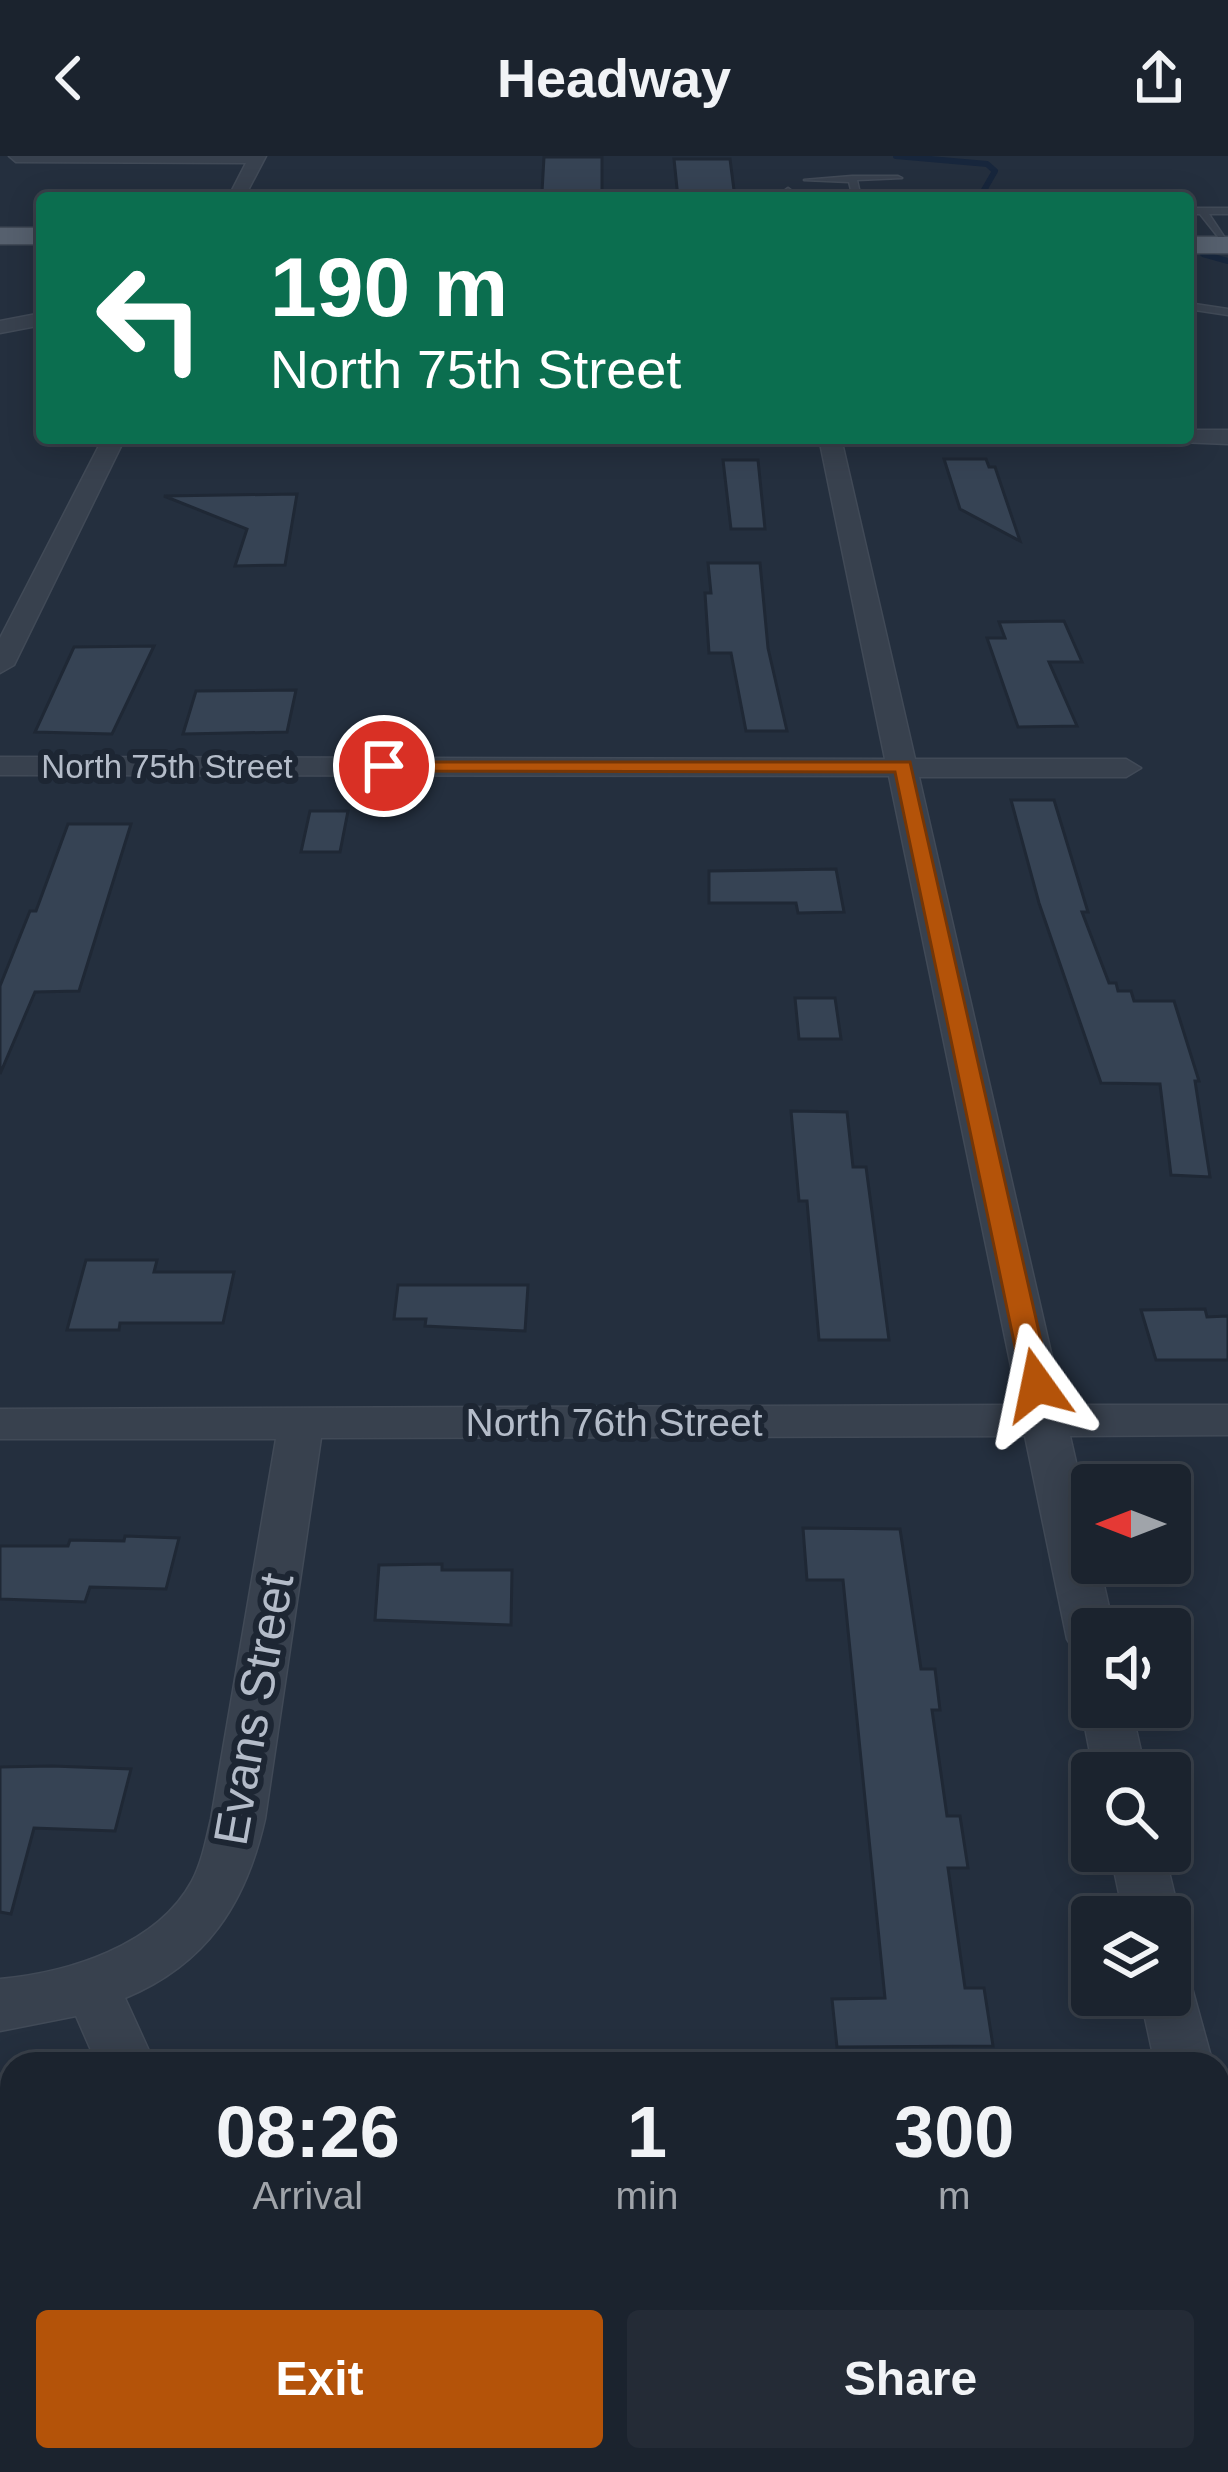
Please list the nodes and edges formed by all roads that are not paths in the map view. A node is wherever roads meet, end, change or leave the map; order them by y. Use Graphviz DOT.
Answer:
graph roads {
  1 [pos="16,157"];
  2 [pos="257,157"];
  3 [pos="898,178"];
  4 [pos="808,180"];
  5 [pos="853,180"];
  6 [pos="239,192"];
  7 [pos="856,192"];
  8 [pos="1194,231"];
  9 [pos="1226,232"];
  10 [pos="0,241"];
  11 [pos="36,241"];
  12 [pos="1194,307"];
  13 [pos="1228,312"];
  14 [pos="36,320"];
  15 [pos="0,327"];
  16 [pos="1194,437"];
  17 [pos="1228,437"];
  18 [pos="111,444"];
  19 [pos="831,444"];
  20 [pos="0,665"];
  21 [pos="0,766"];
  22 [pos="903,766"];
  23 [pos="1126,768"];
  24 [pos="1044,1420"];
  25 [pos="1228,1420"];
  26 [pos="0,1424"];
  27 [pos="301,1424"];
  28 [pos="1085,1608"];
  29 [pos="90,1984"];
  30 [pos="0,2005"];
  31 [pos="1174,2016"];
  32 [pos="120,2052"];
  33 [pos="1181,2052"];
  1 -- 2 [label="street"];
  2 -- 6 [label="street"];
  3 -- 5 [label="lane"];
  4 -- 5 [label="lane"];
  5 -- 7 [label="lane"];
  8 -- 9 [label="main road"];
  10 -- 11 [label="main road"];
  12 -- 13 [label="lane"];
  14 -- 15 [label="street"];
  16 -- 17 [label="street"];
  18 -- 20 [label="street"];
  19 -- 22 [label="street"];
  21 -- 22 [label="street, North 75th Street"];
  22 -- 23 [label="street, North 75th Street"];
  22 -- 24 [label="street"];
  24 -- 25 [label="street, North 76th Street"];
  24 -- 27 [label="street, North 76th Street"];
  24 -- 28 [label="street"];
  26 -- 27 [label="street, North 76th Street"];
  27 -- 29 [label="street, Evans Street"];
  29 -- 30 [label="street, Evans Street"];
  29 -- 32 [label="street"];
  31 -- 33 [label="street"];
}
